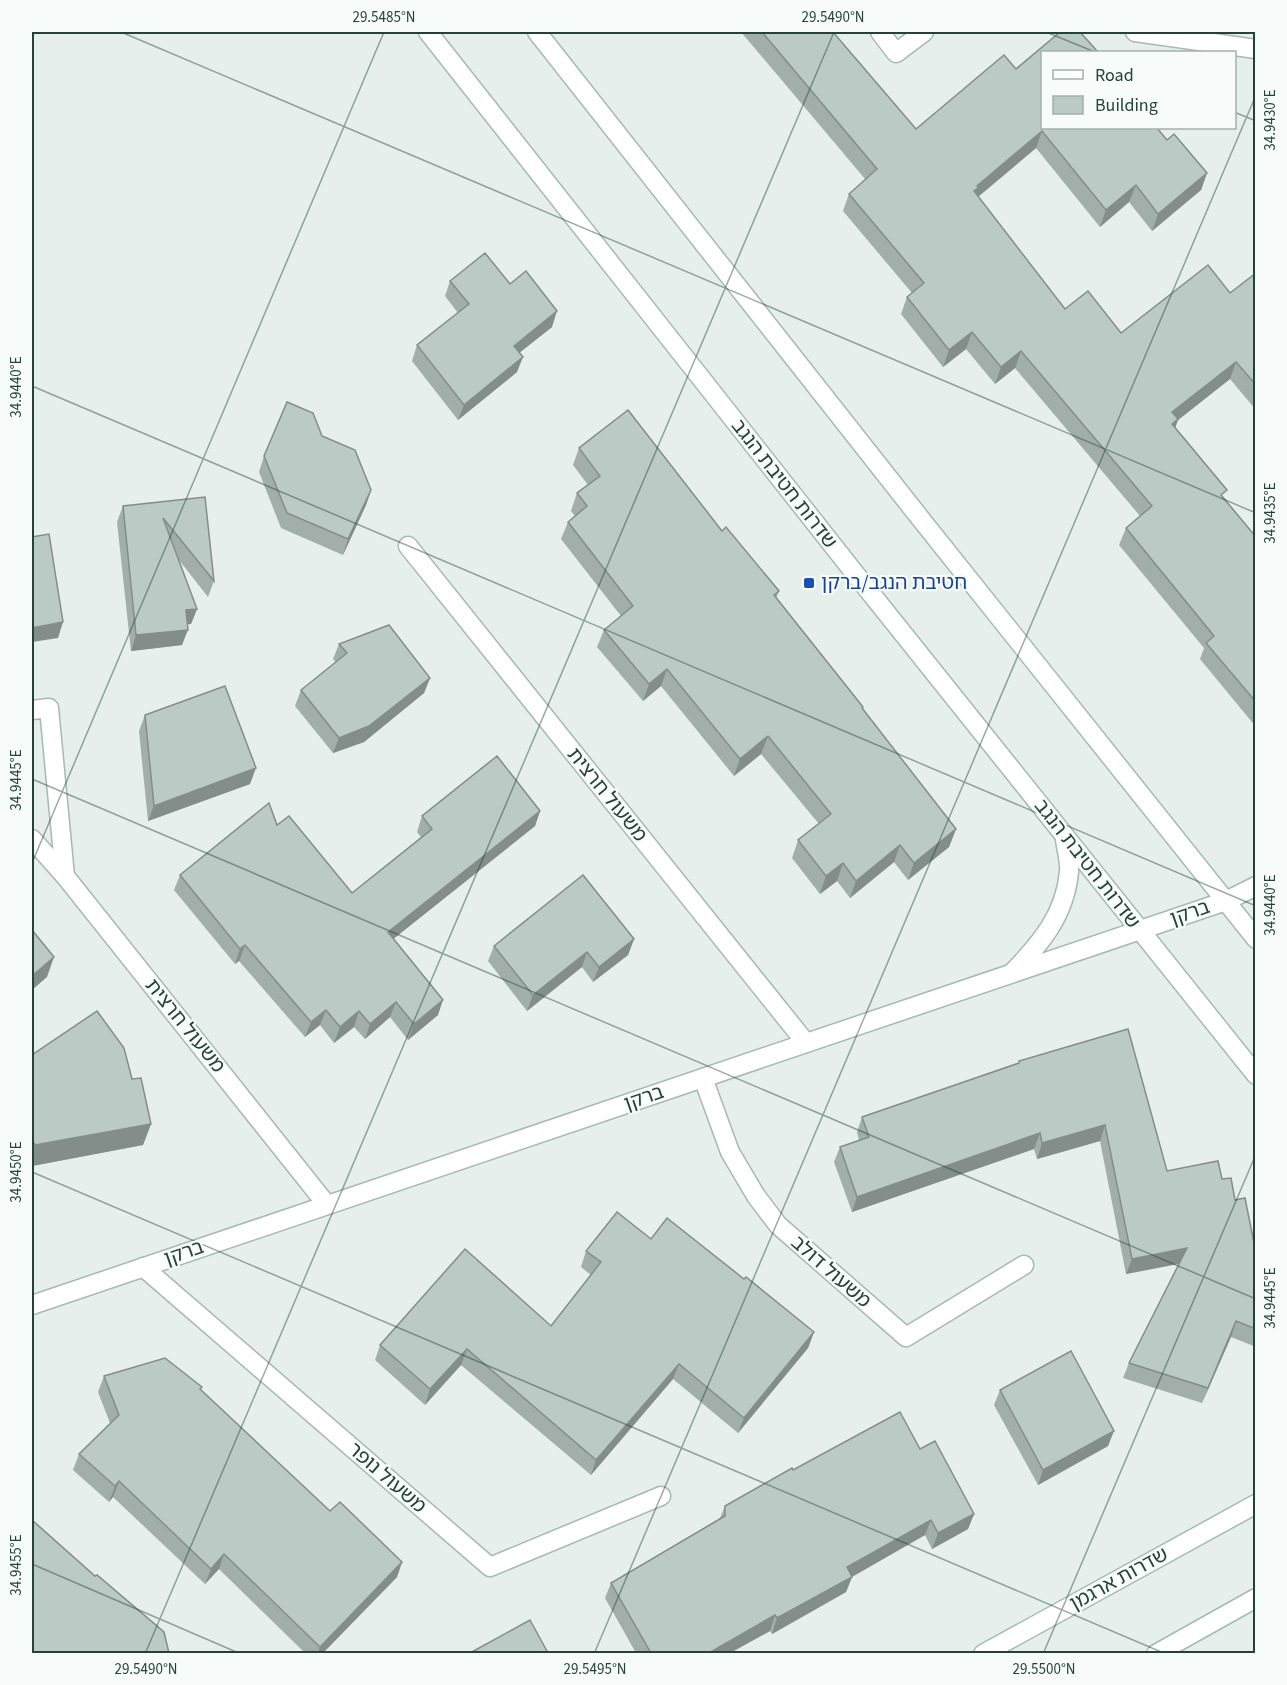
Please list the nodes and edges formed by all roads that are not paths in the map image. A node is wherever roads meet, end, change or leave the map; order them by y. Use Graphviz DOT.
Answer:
graph roads {
  1 [pos="428,32"];
  2 [pos="537,32"];
  3 [pos="880,32"];
  4 [pos="924,32"];
  5 [pos="1135,32"];
  6 [pos="1256,49"];
  7 [pos="408,546"];
  8 [pos="32,710"];
  9 [pos="1065,837"];
  10 [pos="32,839"];
  11 [pos="66,876"];
  12 [pos="1256,886"];
  13 [pos="1226,901"];
  14 [pos="1139,930"];
  15 [pos="1256,939"];
  16 [pos="1012,973"];
  17 [pos="806,1043"];
  18 [pos="1256,1075"];
  19 [pos="703,1078"];
  20 [pos="327,1205"];
  21 [pos="1024,1265"];
  22 [pos="143,1267"];
  23 [pos="32,1305"];
  24 [pos="661,1496"];
  25 [pos="1256,1504"];
  26 [pos="1256,1598"];
  27 [pos="983,1653"];
  28 [pos="1156,1653"];
  1 -- 9 [label="street, שדרות חטיבת הנגב"];
  2 -- 13 [label="street"];
  3 -- 4 [label="street"];
  5 -- 6 [label="street"];
  7 -- 17 [label="street, משעול חרצית"];
  8 -- 11 [label="street"];
  9 -- 14 [label="street, שדרות חטיבת הנגב"];
  9 -- 16 [label="street"];
  10 -- 11 [label="street, משעול חרצית"];
  11 -- 20 [label="street, משעול חרצית"];
  12 -- 13 [label="street, ברקן"];
  13 -- 14 [label="street, ברקן"];
  13 -- 15 [label="street"];
  14 -- 16 [label="street, ברקן"];
  14 -- 18 [label="street, שדרות חטיבת הנגב"];
  16 -- 17 [label="street, ברקן"];
  17 -- 19 [label="street, ברקן"];
  19 -- 20 [label="street, ברקן"];
  19 -- 21 [label="street, משעול דולב"];
  20 -- 22 [label="street, ברקן"];
  22 -- 23 [label="street, ברקן"];
  22 -- 24 [label="street, משעול נופר"];
  25 -- 27 [label="street, שדרות ארגמן"];
  26 -- 28 [label="street"];
}
